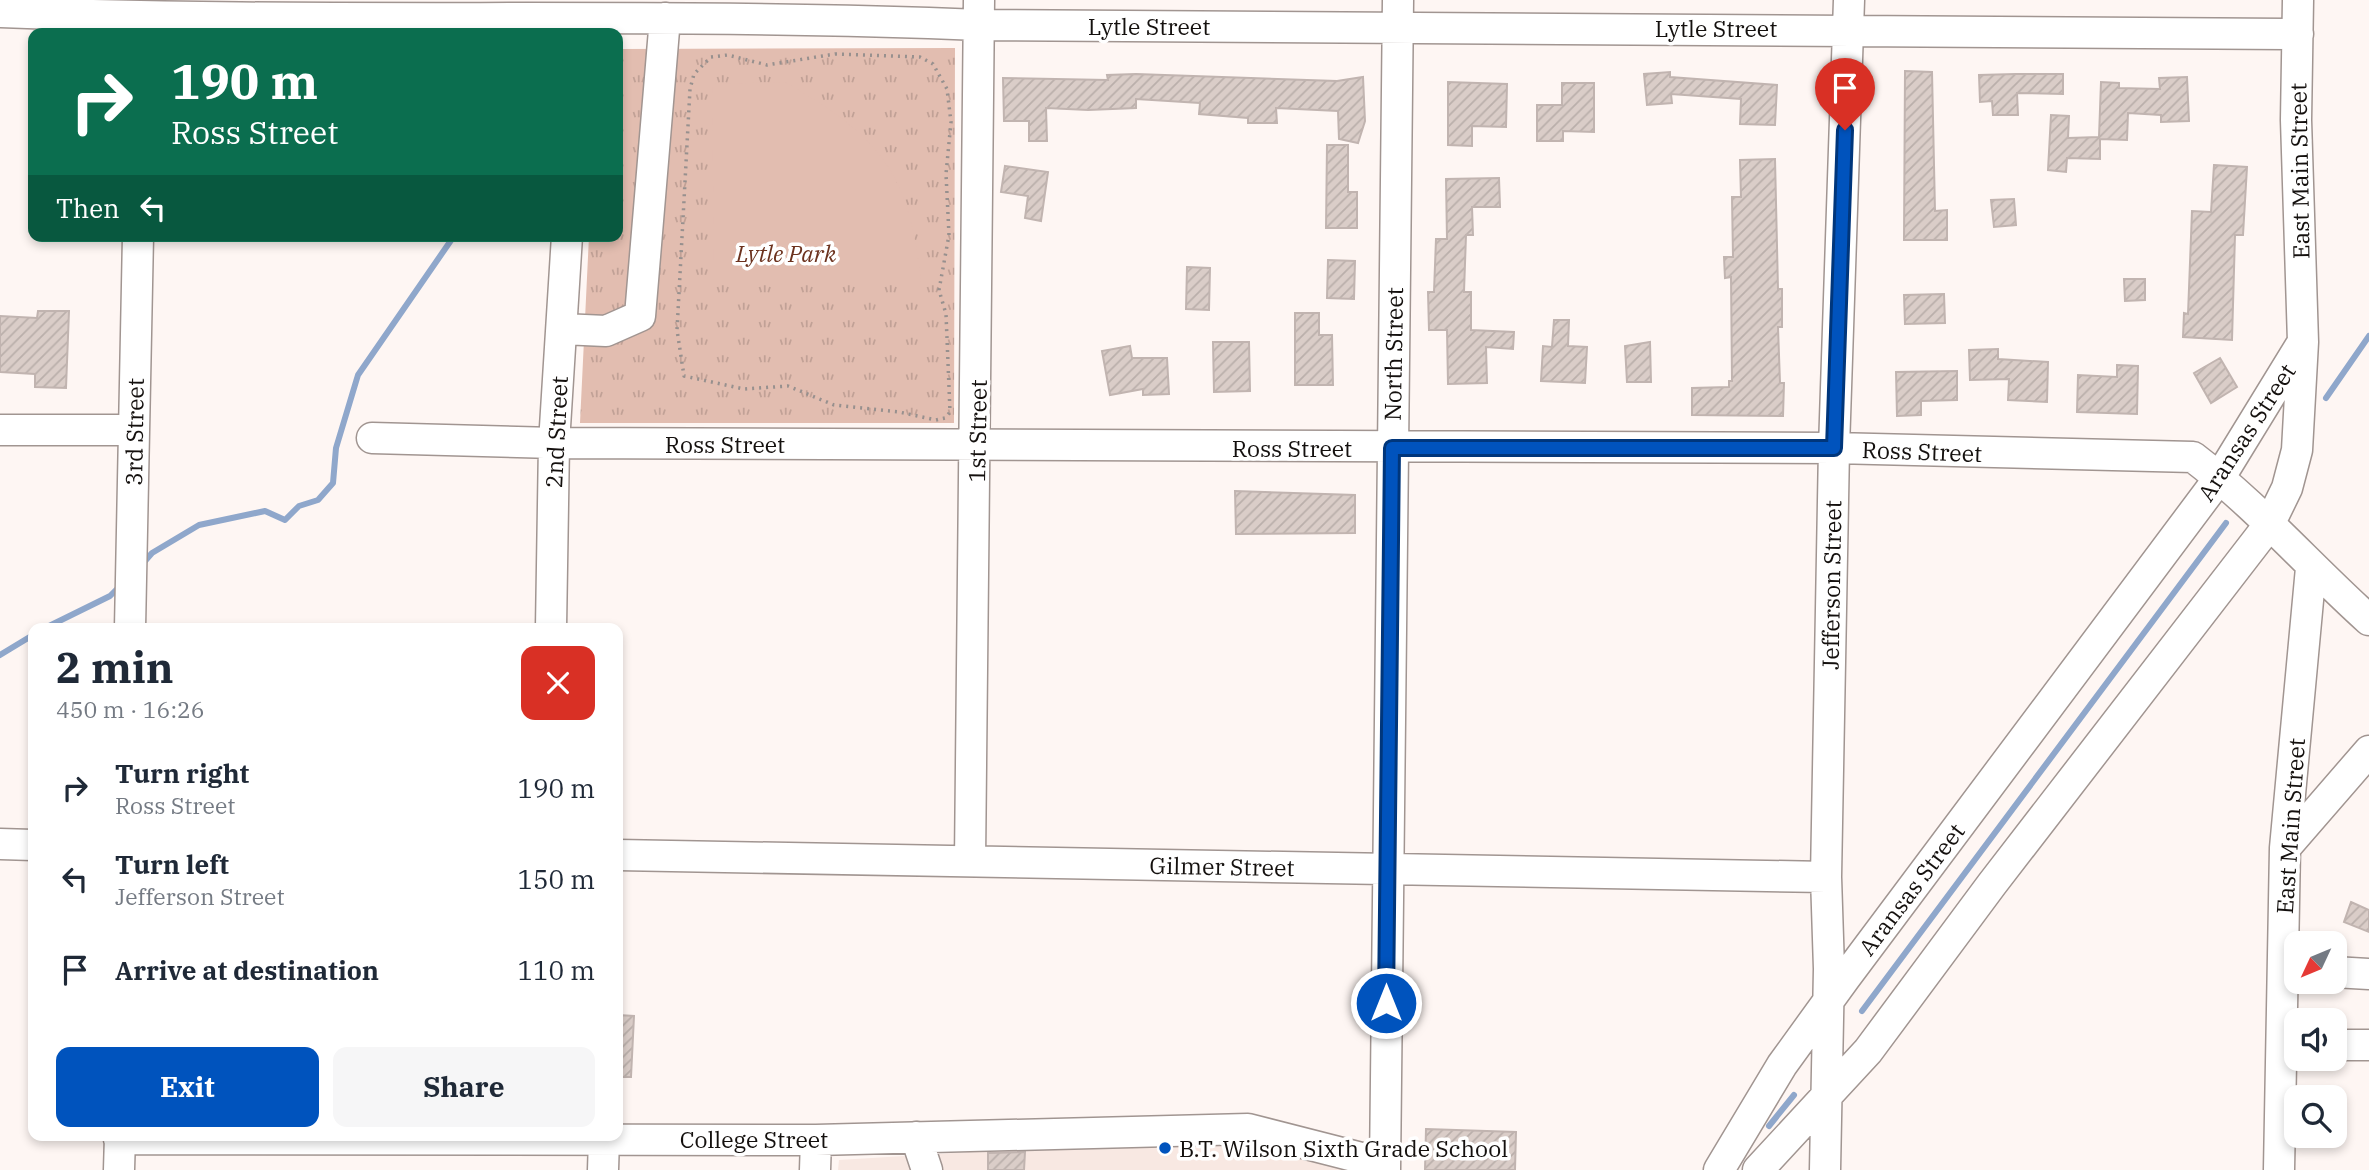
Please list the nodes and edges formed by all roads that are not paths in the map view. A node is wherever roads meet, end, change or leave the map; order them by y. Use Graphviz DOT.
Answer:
graph roads {
  1 [pos="2298,0"];
  2 [pos="536,9"];
  3 [pos="0,12"];
  4 [pos="979,13"];
  5 [pos="1398,14"];
  6 [pos="1848,14"];
  7 [pos="144,17"];
  8 [pos="664,18"];
  9 [pos="581,25"];
  10 [pos="2298,34"];
  11 [pos="138,242"];
  12 [pos="567,242"];
  13 [pos="562,329"];
  14 [pos="2303,342"];
  15 [pos="0,430"];
  16 [pos="134,430"];
  17 [pos="372,438"];
  18 [pos="554,443"];
  19 [pos="977,446"];
  20 [pos="1392,448"];
  21 [pos="1834,448"];
  22 [pos="2220,477"];
  23 [pos="2269,525"];
  24 [pos="2311,568"];
  25 [pos="2369,620"];
  26 [pos="130,623"];
  27 [pos="551,623"];
  28 [pos="2369,751"];
  29 [pos="0,844"];
  30 [pos="28,845"];
  31 [pos="2286,848"];
  32 [pos="623,855"];
  33 [pos="970,861"];
  34 [pos="1387,869"];
  35 [pos="1826,877"];
  36 [pos="2289,931"];
  37 [pos="2347,973"];
  38 [pos="2369,974"];
  39 [pos="1828,1003"];
  40 [pos="2347,1045"];
  41 [pos="2369,1045"];
  42 [pos="2287,1071"];
  43 [pos="1825,1098"];
  44 [pos="916,1137"];
  45 [pos="623,1139"];
  46 [pos="816,1140"];
  47 [pos="120,1141"];
  48 [pos="604,1141"];
  49 [pos="1385,1167"];
  50 [pos="119,1170"];
  51 [pos="603,1170"];
  52 [pos="815,1170"];
  53 [pos="927,1170"];
  54 [pos="1719,1170"];
  55 [pos="1758,1170"];
  56 [pos="1825,1170"];
  57 [pos="2279,1170"];
  1 -- 10 [label="street, East Main Street"];
  2 -- 7 [label="street, Lytle Street"];
  2 -- 9 [label="street, Lytle Street"];
  3 -- 7 [label="street, Lytle Street"];
  4 -- 5 [label="street, Lytle Street"];
  4 -- 8 [label="street, Lytle Street"];
  4 -- 19 [label="street, 1st Street"];
  5 -- 6 [label="street, Lytle Street"];
  5 -- 20 [label="street, North Street"];
  6 -- 10 [label="street, Lytle Street"];
  6 -- 21 [label="street, Jefferson Street"];
  8 -- 9 [label="street, Lytle Street"];
  8 -- 13 [label="street"];
  10 -- 14 [label="street, East Main Street"];
  11 -- 16 [label="street, 3rd Street"];
  12 -- 13 [label="street, 2nd Street"];
  13 -- 18 [label="street, 2nd Street"];
  14 -- 22 [label="street, Aransas Street"];
  14 -- 23 [label="street, Aransas Street"];
  15 -- 16 [label="street"];
  16 -- 26 [label="street, 3rd Street"];
  17 -- 18 [label="street, Ross Street"];
  18 -- 19 [label="street, Ross Street"];
  18 -- 27 [label="street, 2nd Street"];
  19 -- 20 [label="street, Ross Street"];
  19 -- 33 [label="street, 1st Street"];
  20 -- 21 [label="street, Ross Street"];
  20 -- 34 [label="street, North Street"];
  21 -- 22 [label="street, Ross Street"];
  21 -- 35 [label="street, Jefferson Street"];
  22 -- 23 [label="street, Ross Street"];
  22 -- 39 [label="street, Aransas Street"];
  23 -- 24 [label="street, Ross Street"];
  23 -- 43 [label="street, Aransas Street"];
  24 -- 25 [label="street, Ross Street"];
  24 -- 31 [label="street, East Main Street"];
  28 -- 31 [label="street"];
  29 -- 30 [label="street"];
  31 -- 36 [label="street, East Main Street"];
  32 -- 33 [label="street, Gilmer Street"];
  33 -- 34 [label="street, Gilmer Street"];
  34 -- 35 [label="street, Gilmer Street"];
  34 -- 49 [label="street, North Street"];
  35 -- 39 [label="street, Jefferson Street"];
  37 -- 38 [label="street"];
  39 -- 43 [label="street, Jefferson Street"];
  39 -- 54 [label="street, Aransas Street"];
  40 -- 41 [label="street"];
  42 -- 57 [label="street, East Main Street"];
  43 -- 55 [label="street, Aransas Street"];
  43 -- 56 [label="street, Jefferson Street"];
  44 -- 46 [label="street, College Street"];
  44 -- 49 [label="street, College Street"];
  44 -- 53 [label="street"];
  45 -- 46 [label="street, College Street"];
  46 -- 52 [label="street"];
  47 -- 50 [label="street"];
  48 -- 51 [label="street"];
}
